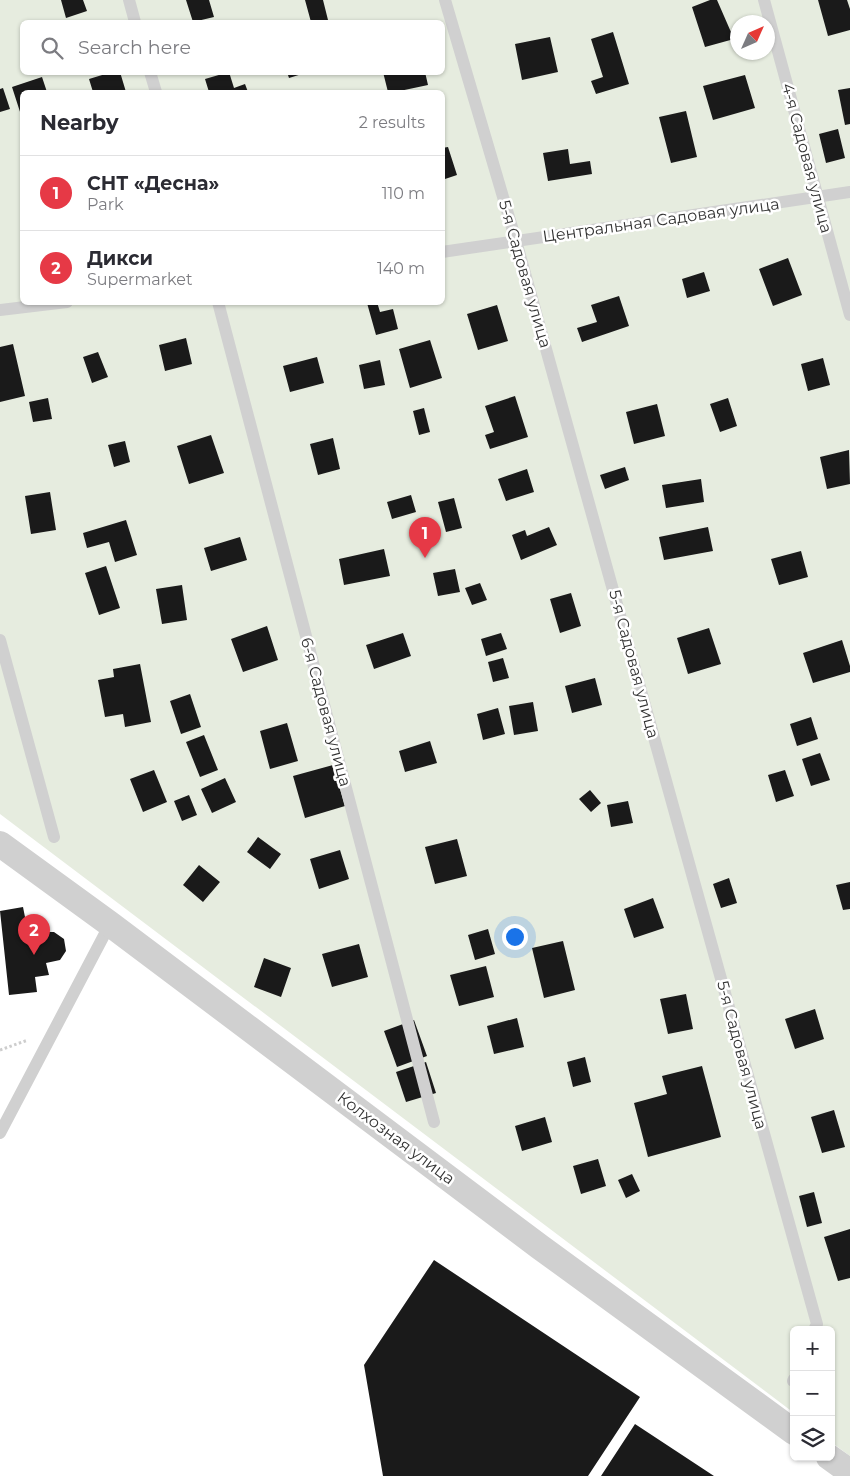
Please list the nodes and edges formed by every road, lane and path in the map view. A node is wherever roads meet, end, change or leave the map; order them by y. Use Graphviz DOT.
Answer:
graph roads {
  1 [pos="129,0"];
  2 [pos="445,0"];
  3 [pos="764,0"];
  4 [pos="134,20"];
  5 [pos="151,75"];
  6 [pos="155,90"];
  7 [pos="850,192"];
  8 [pos="818,196"];
  9 [pos="516,241"];
  10 [pos="445,252"];
  11 [pos="42,305"];
  12 [pos="219,305"];
  13 [pos="0,310"];
  14 [pos="850,315"];
  15 [pos="0,640"];
  16 [pos="54,837"];
  17 [pos="0,844"];
  18 [pos="110,924"];
  19 [pos="434,1122"];
  20 [pos="0,1133"];
  21 [pos="815,1326"];
  22 [pos="790,1429"];
  23 [pos="835,1461"];
  24 [pos="850,1472"];
  1 -- 4 [label="lane"];
  2 -- 9 [label="lane, 5-я Садовая улица"];
  3 -- 8 [label="lane, 4-я Садовая улица"];
  5 -- 6 [label="lane"];
  7 -- 8 [label="lane, Центральная Садовая улица"];
  8 -- 9 [label="lane, Центральная Садовая улица"];
  8 -- 14 [label="lane, 4-я Садовая улица"];
  9 -- 10 [label="lane, Центральная Садовая улица"];
  9 -- 21 [label="lane, 5-я Садовая улица"];
  11 -- 13 [label="lane"];
  12 -- 19 [label="lane, 6-я Садовая улица"];
  15 -- 16 [label="lane"];
  17 -- 18 [label="street, Колхозная улица"];
  18 -- 20 [label="lane"];
  18 -- 22 [label="street, Колхозная улица"];
  23 -- 24 [label="street"];
}
